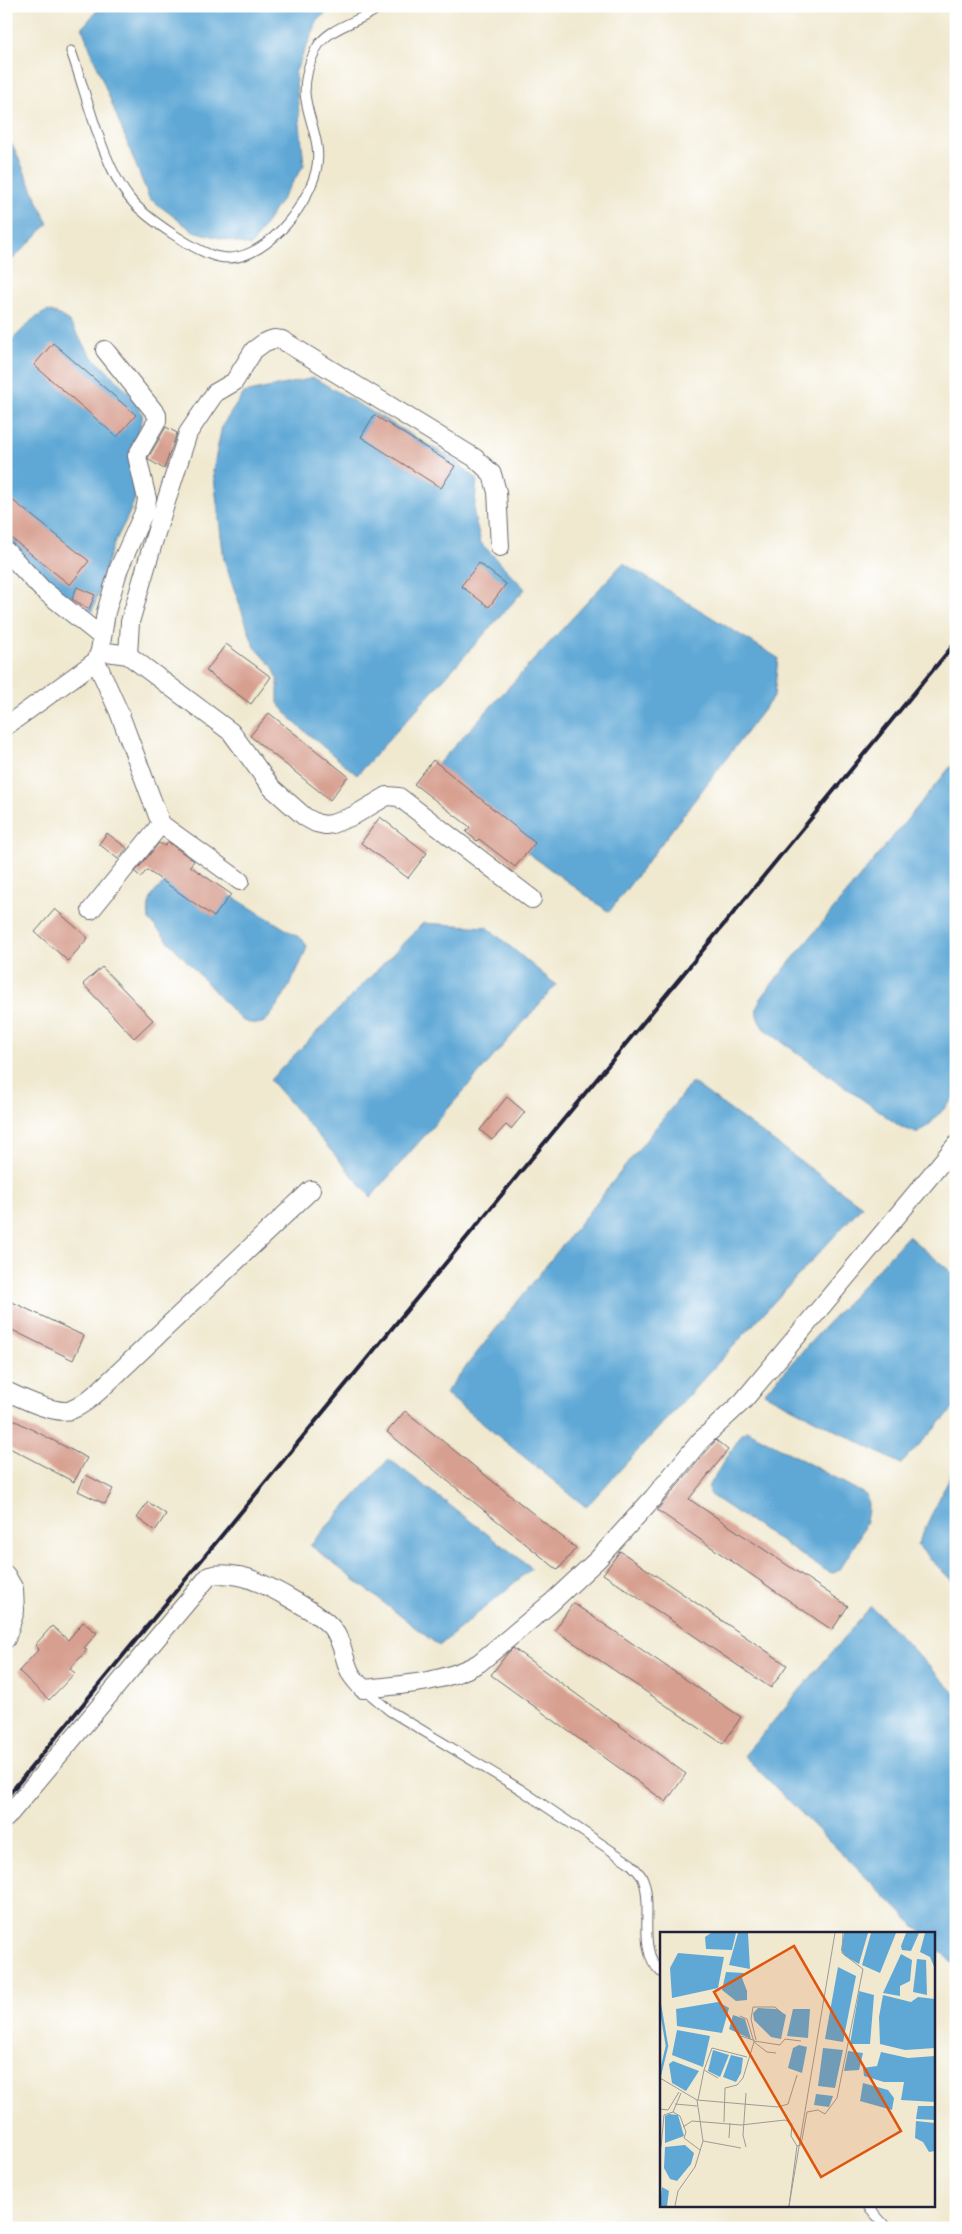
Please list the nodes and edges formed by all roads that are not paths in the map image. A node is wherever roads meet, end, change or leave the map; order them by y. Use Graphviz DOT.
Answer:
graph roads {
  1 [pos="381,6"];
  2 [pos="71,50"];
  3 [pos="105,350"];
  4 [pos="500,547"];
  5 [pos="6,551"];
  6 [pos="99,650"];
  7 [pos="128,655"];
  8 [pos="6,726"];
  9 [pos="161,824"];
  10 [pos="240,881"];
  11 [pos="532,898"];
  12 [pos="90,910"];
  13 [pos="956,1145"];
  14 [pos="311,1190"];
  15 [pos="6,1391"];
  16 [pos="6,1575"];
  17 [pos="6,1639"];
  18 [pos="363,1689"];
  19 [pos="6,1818"];
  20 [pos="660,1971"];
  21 [pos="868,2206"];
  22 [pos="887,2228"];
  1 -- 2 [label="lane"];
  3 -- 6 [label="street"];
  4 -- 7 [label="street"];
  5 -- 6 [label="street"];
  6 -- 7 [label="street"];
  6 -- 8 [label="street"];
  6 -- 9 [label="street"];
  7 -- 11 [label="street"];
  9 -- 10 [label="street"];
  9 -- 12 [label="street"];
  13 -- 18 [label="street"];
  14 -- 15 [label="street"];
  16 -- 17 [label="street"];
  18 -- 19 [label="street"];
  18 -- 20 [label="lane"];
  21 -- 22 [label="lane"];
}
